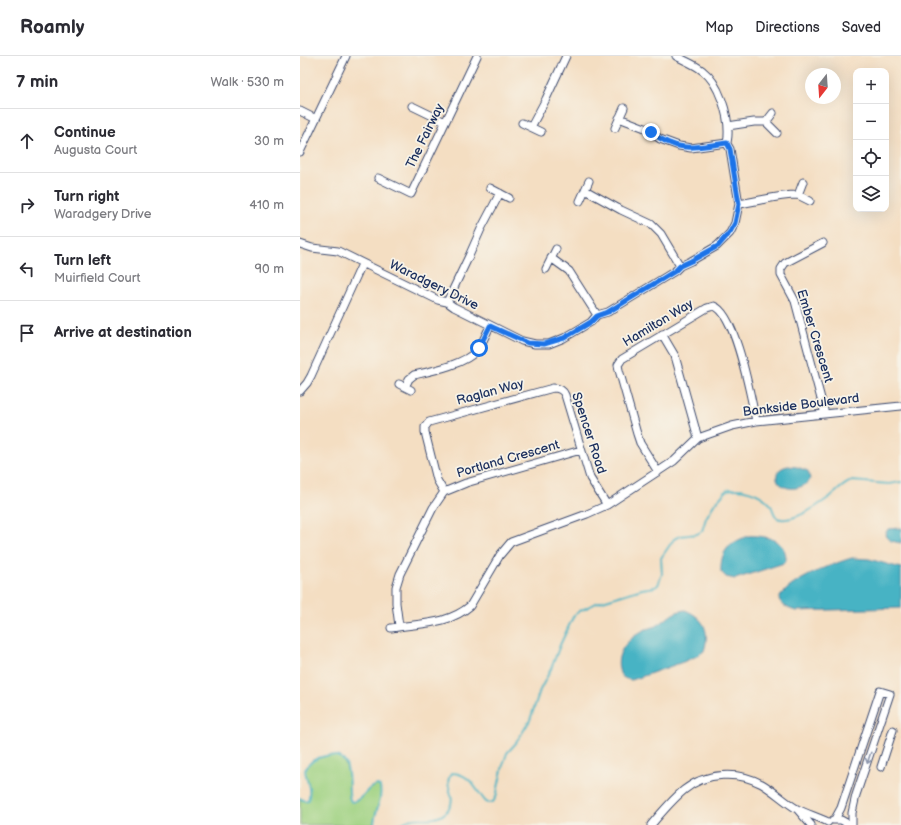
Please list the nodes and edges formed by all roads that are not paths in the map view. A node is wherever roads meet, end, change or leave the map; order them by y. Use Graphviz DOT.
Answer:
graph roads {
  1 [pos="346,56"];
  2 [pos="477,56"];
  3 [pos="566,56"];
  4 [pos="676,56"];
  5 [pos="412,106"];
  6 [pos="624,108"];
  7 [pos="300,111"];
  8 [pos="773,113"];
  9 [pos="619,118"];
  10 [pos="316,119"];
  11 [pos="445,122"];
  12 [pos="766,122"];
  13 [pos="522,123"];
  14 [pos="728,126"];
  15 [pos="531,127"];
  16 [pos="615,128"];
  17 [pos="541,132"];
  18 [pos="777,133"];
  19 [pos="727,143"];
  20 [pos="300,152"];
  21 [pos="378,178"];
  22 [pos="589,180"];
  23 [pos="803,182"];
  24 [pos="490,188"];
  25 [pos="585,190"];
  26 [pos="500,193"];
  27 [pos="798,195"];
  28 [pos="509,198"];
  29 [pos="580,201"];
  30 [pos="810,201"];
  31 [pos="739,204"];
  32 [pos="823,243"];
  33 [pos="300,244"];
  34 [pos="556,249"];
  35 [pos="551,258"];
  36 [pos="362,264"];
  37 [pos="680,266"];
  38 [pos="546,269"];
  39 [pos="447,302"];
  40 [pos="597,316"];
  41 [pos="490,326"];
  42 [pos="662,334"];
  43 [pos="405,387"];
  44 [pos="561,389"];
  45 [pos="300,391"];
  46 [pos="901,406"];
  47 [pos="825,414"];
  48 [pos="756,421"];
  49 [pos="698,438"];
  50 [pos="581,450"];
  51 [pos="658,472"];
  52 [pos="444,492"];
  53 [pos="607,505"];
  54 [pos="399,626"];
  55 [pos="391,628"];
  56 [pos="893,730"];
  57 [pos="866,736"];
  58 [pos="875,739"];
  59 [pos="881,767"];
  60 [pos="796,808"];
  61 [pos="835,819"];
  62 [pos="826,823"];
  63 [pos="651,825"];
  64 [pos="811,825"];
  65 [pos="851,825"];
  1 -- 10 [label="street"];
  2 -- 11 [label="street, The Fairway"];
  3 -- 15 [label="street"];
  4 -- 14 [label="street, Waradgery Drive"];
  5 -- 11 [label="street"];
  6 -- 9 [label="street"];
  7 -- 10 [label="street"];
  8 -- 12 [label="street"];
  9 -- 16 [label="street"];
  9 -- 19 [label="street"];
  10 -- 20 [label="street"];
  11 -- 21 [label="street, The Fairway"];
  12 -- 14 [label="street"];
  12 -- 18 [label="street"];
  13 -- 15 [label="street"];
  14 -- 19 [label="street, Waradgery Drive"];
  15 -- 17 [label="street"];
  19 -- 31 [label="street, Waradgery Drive"];
  22 -- 25 [label="street"];
  23 -- 27 [label="street"];
  24 -- 26 [label="street"];
  25 -- 29 [label="street"];
  25 -- 37 [label="street"];
  26 -- 28 [label="street"];
  26 -- 39 [label="street"];
  27 -- 30 [label="street"];
  27 -- 31 [label="street"];
  31 -- 37 [label="street, Waradgery Drive"];
  32 -- 47 [label="street, Ember Crescent"];
  33 -- 36 [label="street, Waradgery Drive"];
  34 -- 35 [label="street"];
  35 -- 38 [label="street"];
  35 -- 40 [label="street"];
  36 -- 39 [label="street, Waradgery Drive"];
  36 -- 45 [label="street"];
  37 -- 40 [label="street, Waradgery Drive"];
  39 -- 41 [label="street, Waradgery Drive"];
  40 -- 41 [label="street, Waradgery Drive"];
  41 -- 43 [label="street"];
  42 -- 48 [label="street, Hamilton Way"];
  42 -- 49 [label="street"];
  42 -- 51 [label="street, Hamilton Way"];
  44 -- 50 [label="street, Spencer Road"];
  44 -- 52 [label="street, Raglan Way"];
  46 -- 47 [label="street, Bankside Boulevard"];
  47 -- 48 [label="street, Bankside Boulevard"];
  48 -- 49 [label="street, Bankside Boulevard"];
  49 -- 51 [label="street, Bankside Boulevard"];
  50 -- 52 [label="street, Portland Crescent"];
  50 -- 53 [label="street, Spencer Road"];
  51 -- 53 [label="street, Bankside Boulevard"];
  52 -- 54 [label="street, Portland Crescent"];
  53 -- 54 [label="street, Bankside Boulevard"];
  54 -- 55 [label="street, Bankside Boulevard"];
  56 -- 59 [label="street"];
  57 -- 58 [label="street"];
  57 -- 58 [label="street"];
  57 -- 61 [label="street"];
  58 -- 65 [label="street, one-way"];
  60 -- 62 [label="street"];
  60 -- 63 [label="street"];
  60 -- 64 [label="street"];
  61 -- 62 [label="street"];
  61 -- 65 [label="street"];
}
